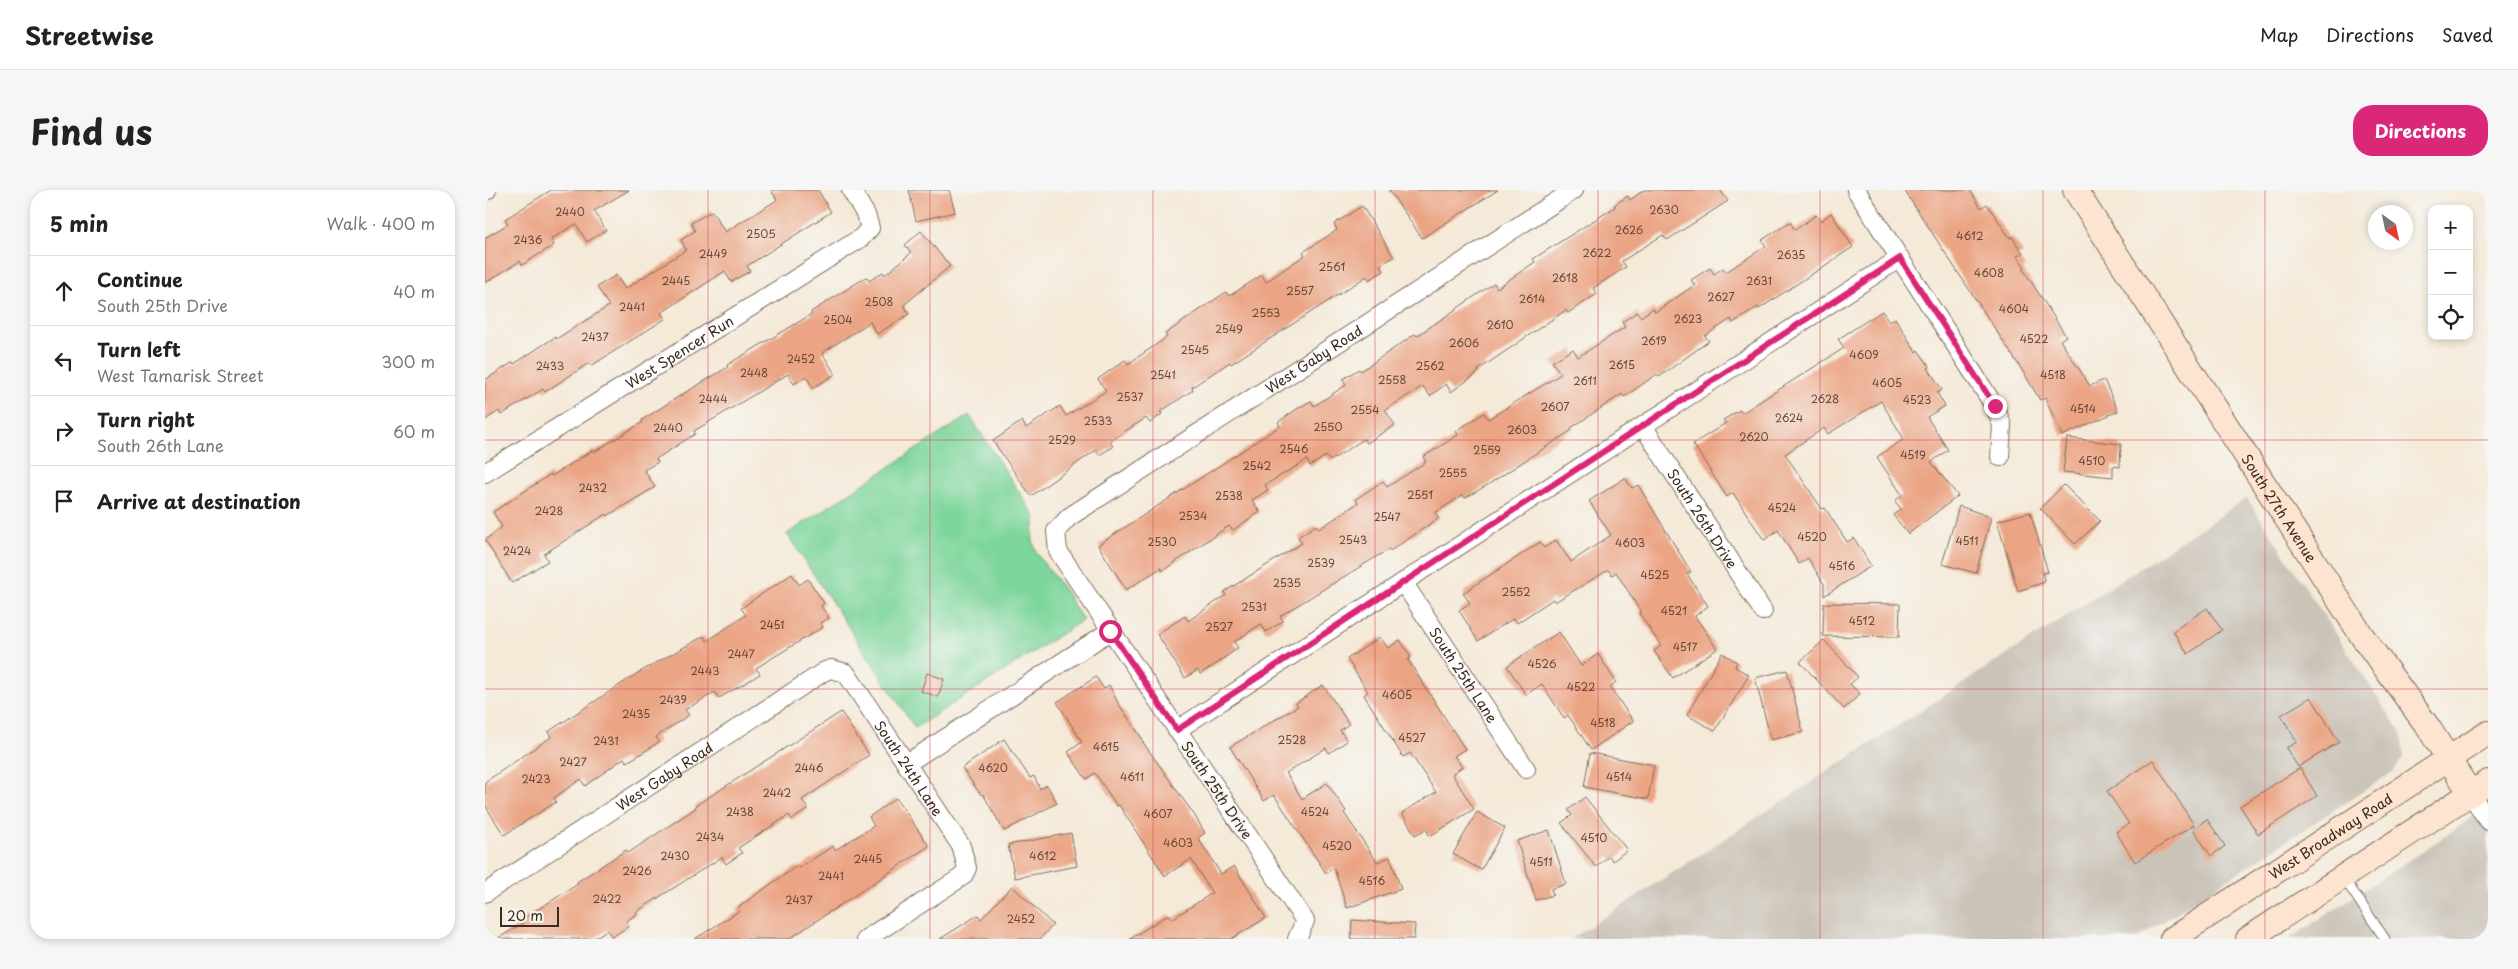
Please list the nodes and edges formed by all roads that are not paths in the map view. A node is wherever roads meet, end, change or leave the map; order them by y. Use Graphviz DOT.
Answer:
graph roads {
  1 [pos="851,190"];
  2 [pos="1574,190"];
  3 [pos="1856,190"];
  4 [pos="2075,190"];
  5 [pos="1900,258"];
  6 [pos="1643,426"];
  7 [pos="2000,457"];
  8 [pos="485,473"];
  9 [pos="1056,531"];
  10 [pos="1403,582"];
  11 [pos="1763,611"];
  12 [pos="1110,631"];
  13 [pos="846,673"];
  14 [pos="1177,730"];
  15 [pos="2488,733"];
  16 [pos="2449,759"];
  17 [pos="905,764"];
  18 [pos="1525,769"];
  19 [pos="2479,788"];
  20 [pos="2488,821"];
  21 [pos="2343,877"];
  22 [pos="485,893"];
  23 [pos="866,939"];
  24 [pos="1297,939"];
  25 [pos="2171,939"];
  26 [pos="2248,939"];
  27 [pos="2385,939"];
  1 -- 8 [label="street, West Spencer Run"];
  2 -- 9 [label="street, West Gaby Road"];
  3 -- 5 [label="street"];
  4 -- 16 [label="main road, South 27th Avenue"];
  5 -- 6 [label="street"];
  5 -- 7 [label="street"];
  6 -- 10 [label="street"];
  6 -- 11 [label="street, South 26th Drive"];
  9 -- 12 [label="street, South 25th Drive"];
  10 -- 14 [label="street"];
  10 -- 18 [label="street, South 25th Lane"];
  12 -- 14 [label="street, South 25th Drive"];
  12 -- 17 [label="street"];
  13 -- 17 [label="street, South 24th Lane"];
  13 -- 22 [label="street, West Gaby Road"];
  14 -- 24 [label="street, South 25th Drive"];
  15 -- 16 [label="main road, West Broadway Road"];
  16 -- 19 [label="main road, South 27th Avenue"];
  16 -- 25 [label="main road, West Broadway Road"];
  17 -- 23 [label="street, South 24th Lane"];
  19 -- 20 [label="street, South 27th Avenue"];
  19 -- 21 [label="main road"];
  21 -- 26 [label="main road"];
  21 -- 27 [label="lane"];
}
